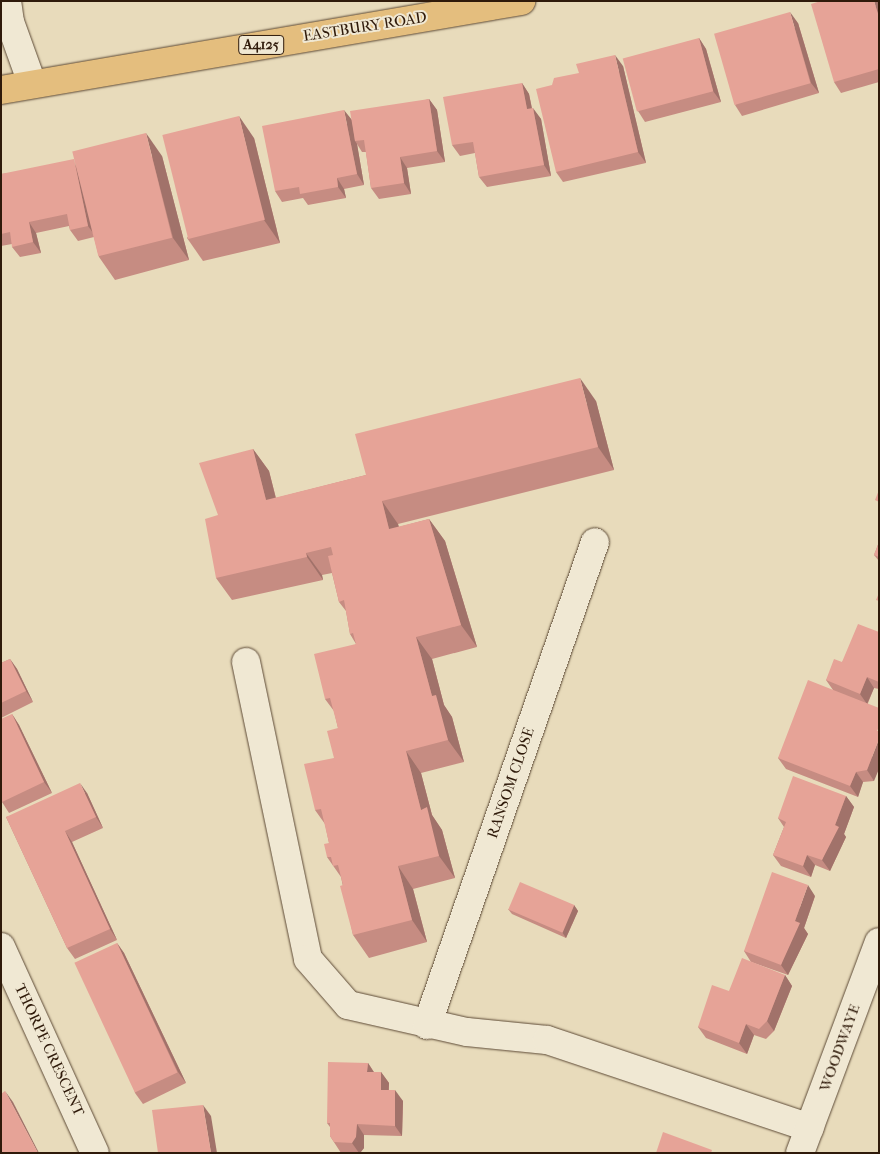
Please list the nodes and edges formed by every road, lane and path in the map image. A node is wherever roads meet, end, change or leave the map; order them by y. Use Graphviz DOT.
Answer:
graph roads {
  1 [pos="7,1"];
  2 [pos="521,1"];
  3 [pos="32,83"];
  4 [pos="1,90"];
  5 [pos="595,542"];
  6 [pos="246,662"];
  7 [pos="879,942"];
  8 [pos="1,947"];
  9 [pos="427,1024"];
  10 [pos="810,1128"];
  11 [pos="95,1153"];
  12 [pos="800,1153"];
  1 -- 3 [label="street"];
  2 -- 3 [label="main road, EASTBURY ROAD / A4125"];
  3 -- 4 [label="main road, EASTBURY ROAD / A4125"];
  5 -- 9 [label="street, RANSOM CLOSE"];
  6 -- 9 [label="street"];
  7 -- 10 [label="street, WOODWAYE"];
  8 -- 11 [label="street, THORPE CRESCENT"];
  9 -- 10 [label="street"];
  10 -- 12 [label="street, WOODWAYE"];
}
